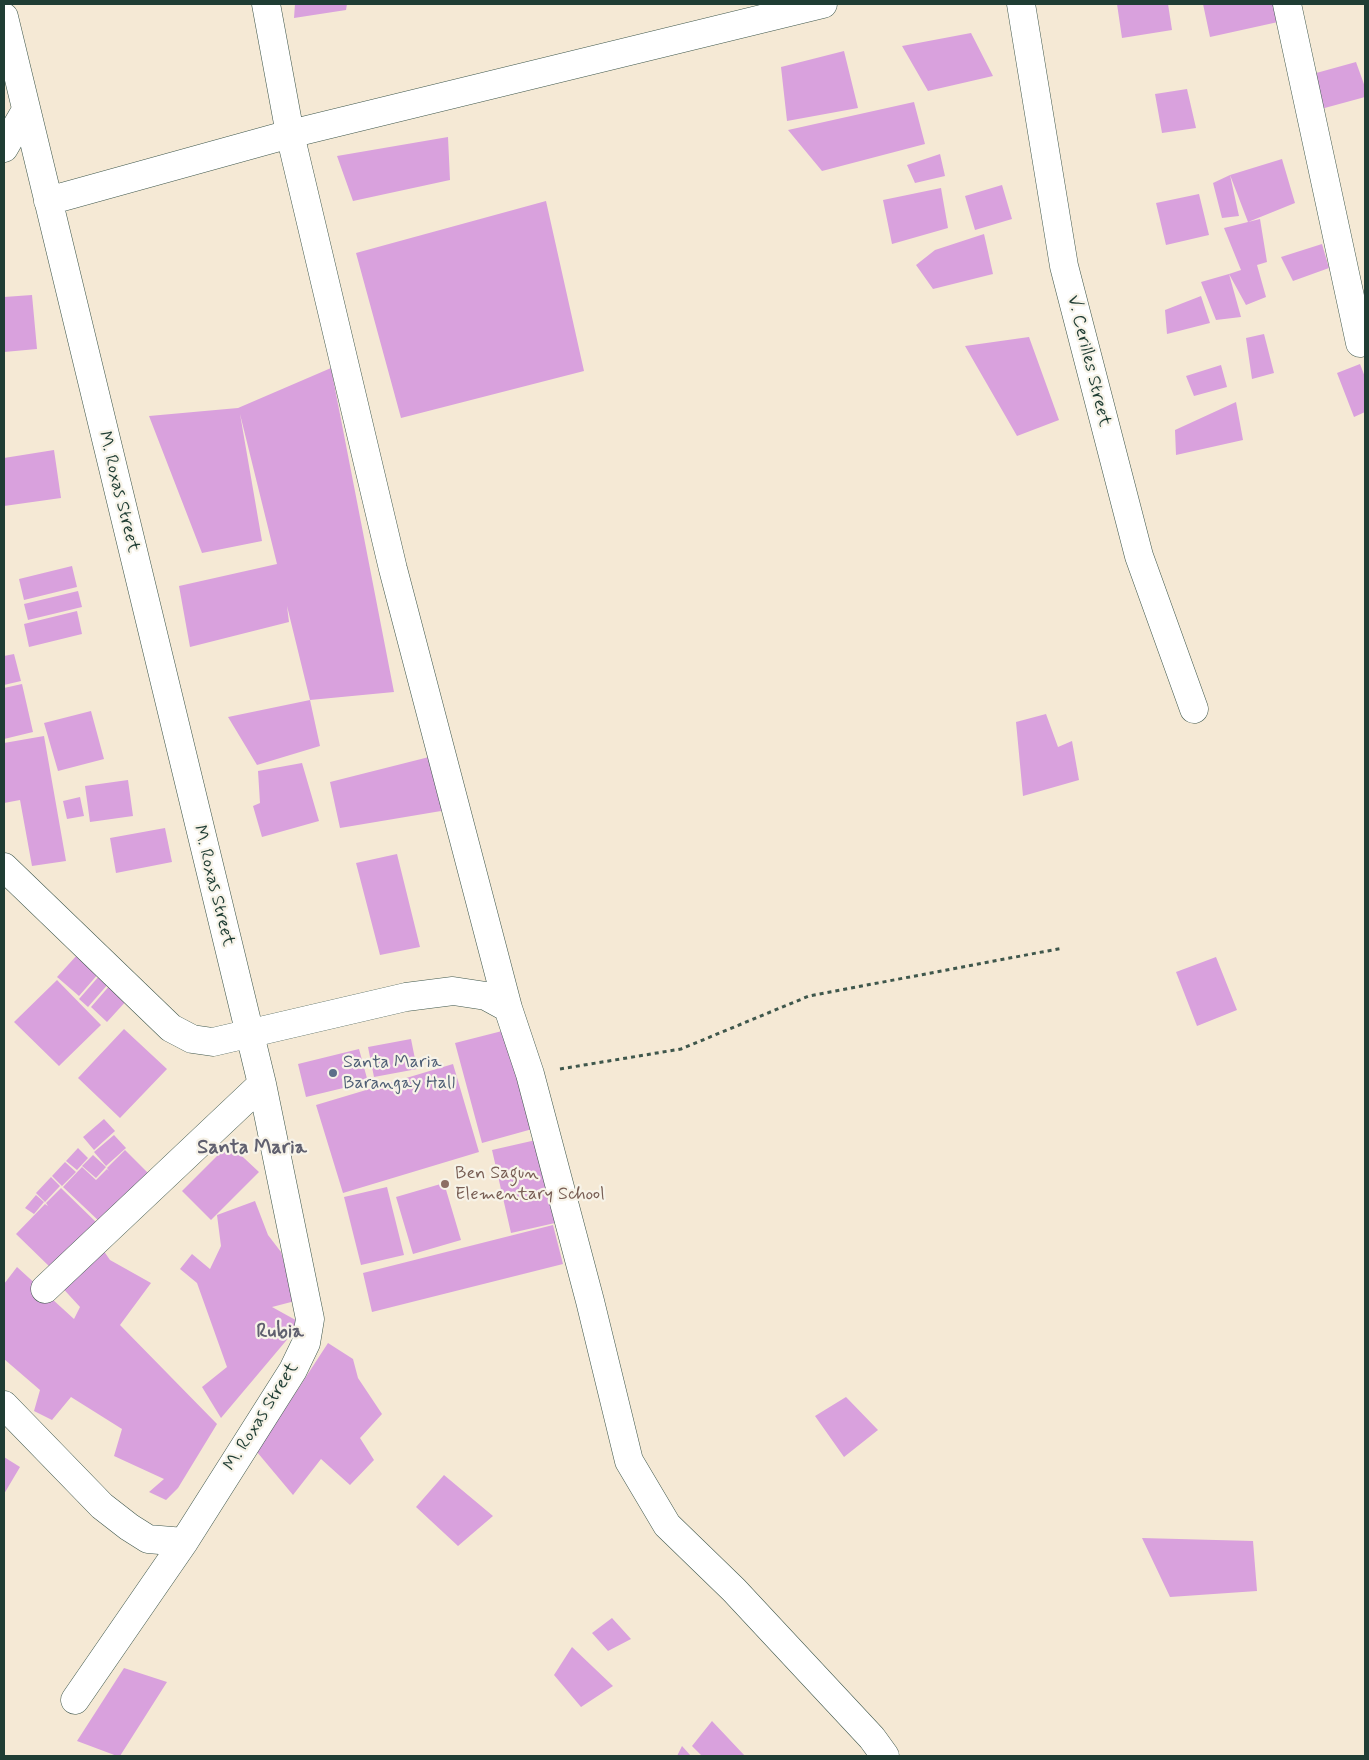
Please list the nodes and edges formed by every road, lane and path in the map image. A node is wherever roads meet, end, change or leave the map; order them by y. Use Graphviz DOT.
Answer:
graph roads {
  1 [pos="266,4"];
  2 [pos="823,4"];
  3 [pos="1021,4"];
  4 [pos="1286,4"];
  5 [pos="4,17"];
  6 [pos="26,110"];
  7 [pos="290,134"];
  8 [pos="4,148"];
  9 [pos="48,201"];
  10 [pos="1360,343"];
  11 [pos="1194,709"];
  12 [pos="4,867"];
  13 [pos="1063,948"];
  14 [pos="508,1008"];
  15 [pos="249,1034"];
  16 [pos="530,1074"];
  17 [pos="262,1084"];
  18 [pos="45,1289"];
  19 [pos="4,1404"];
  20 [pos="184,1542"];
  21 [pos="75,1700"];
  22 [pos="885,1756"];
  1 -- 7 [label="street"];
  2 -- 7 [label="street"];
  3 -- 11 [label="street, V. Cerilles Street"];
  4 -- 10 [label="street"];
  5 -- 6 [label="street, M. Roxas Street"];
  6 -- 8 [label="street"];
  6 -- 9 [label="street, M. Roxas Street"];
  7 -- 9 [label="street"];
  7 -- 14 [label="street"];
  9 -- 15 [label="street, M. Roxas Street"];
  12 -- 15 [label="street"];
  13 -- 16 [label="path"];
  14 -- 15 [label="street"];
  14 -- 16 [label="street"];
  15 -- 17 [label="street, M. Roxas Street"];
  16 -- 22 [label="street"];
  17 -- 18 [label="street"];
  17 -- 20 [label="street, M. Roxas Street"];
  19 -- 20 [label="street"];
  20 -- 21 [label="street, M. Roxas Street"];
}
